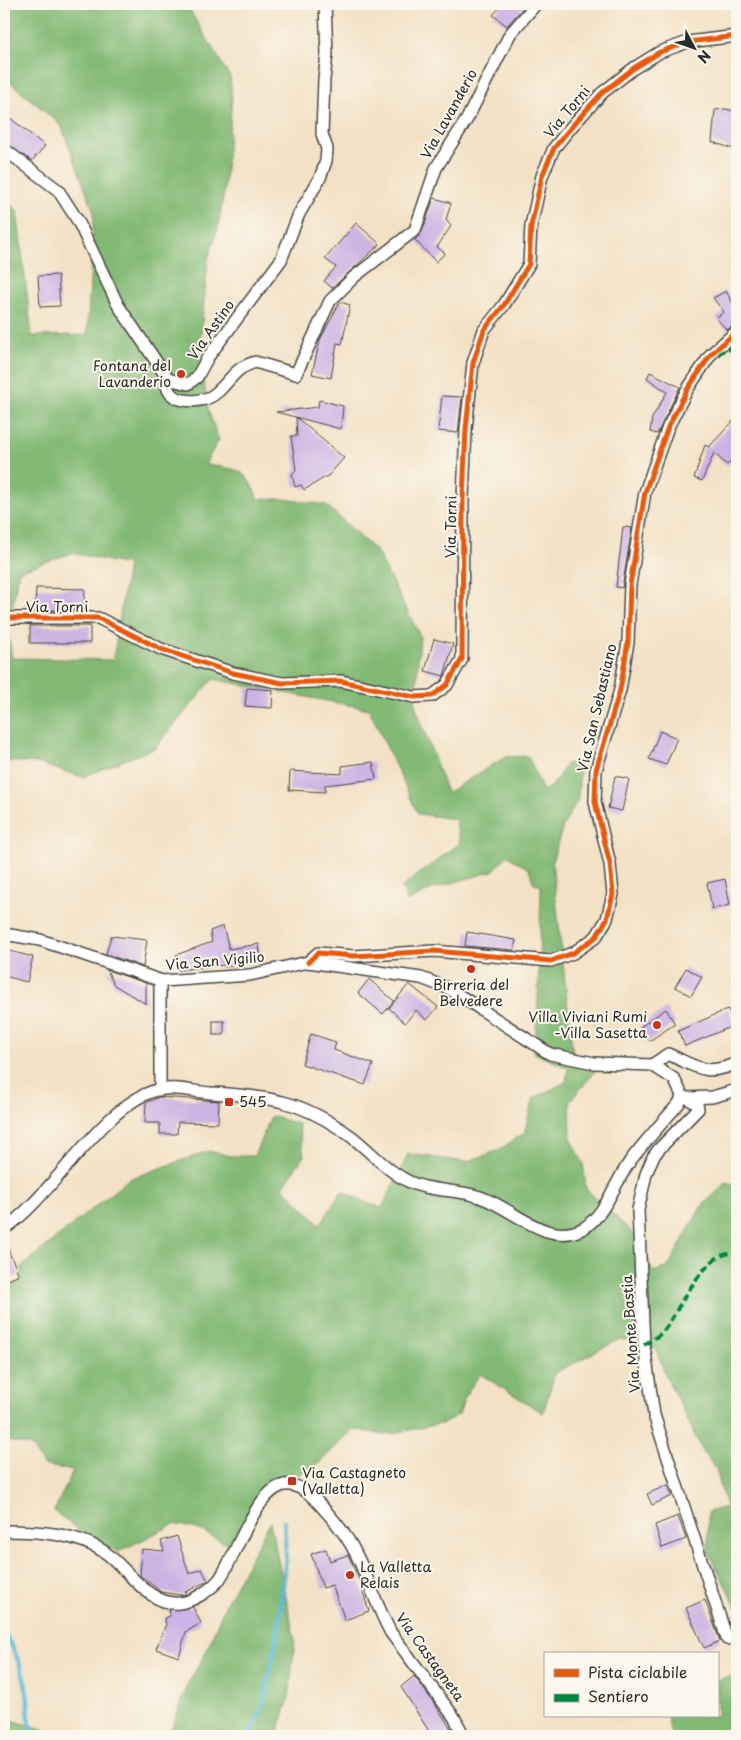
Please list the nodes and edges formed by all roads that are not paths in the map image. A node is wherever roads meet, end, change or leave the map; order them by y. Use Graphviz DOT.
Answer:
graph roads {
  1 [pos="325,4"];
  2 [pos="536,4"];
  3 [pos="737,36"];
  4 [pos="4,149"];
  5 [pos="737,331"];
  6 [pos="168,379"];
  7 [pos="4,618"];
  8 [pos="4,934"];
  9 [pos="308,962"];
  10 [pos="162,981"];
  11 [pos="737,1062"];
  12 [pos="652,1065"];
  13 [pos="160,1090"];
  14 [pos="737,1090"];
  15 [pos="686,1097"];
  16 [pos="4,1229"];
  17 [pos="4,1531"];
  18 [pos="727,1639"];
  19 [pos="464,1736"];
  1 -- 6 [label="street, Via Astino"];
  2 -- 6 [label="street, Via Lavanderio"];
  3 -- 7 [label="street, Via Torni"];
  4 -- 6 [label="street"];
  5 -- 9 [label="street, Via San Sebastiano"];
  8 -- 10 [label="street, Via San Vigilio"];
  9 -- 10 [label="street, Via San Vigilio"];
  9 -- 12 [label="street, Via San Vigilio"];
  10 -- 13 [label="street"];
  11 -- 12 [label="street"];
  12 -- 15 [label="street"];
  13 -- 15 [label="street"];
  13 -- 16 [label="street"];
  14 -- 15 [label="street"];
  15 -- 18 [label="street, Via Monte Bastia"];
  17 -- 19 [label="street, Via Castagneta"];
}
